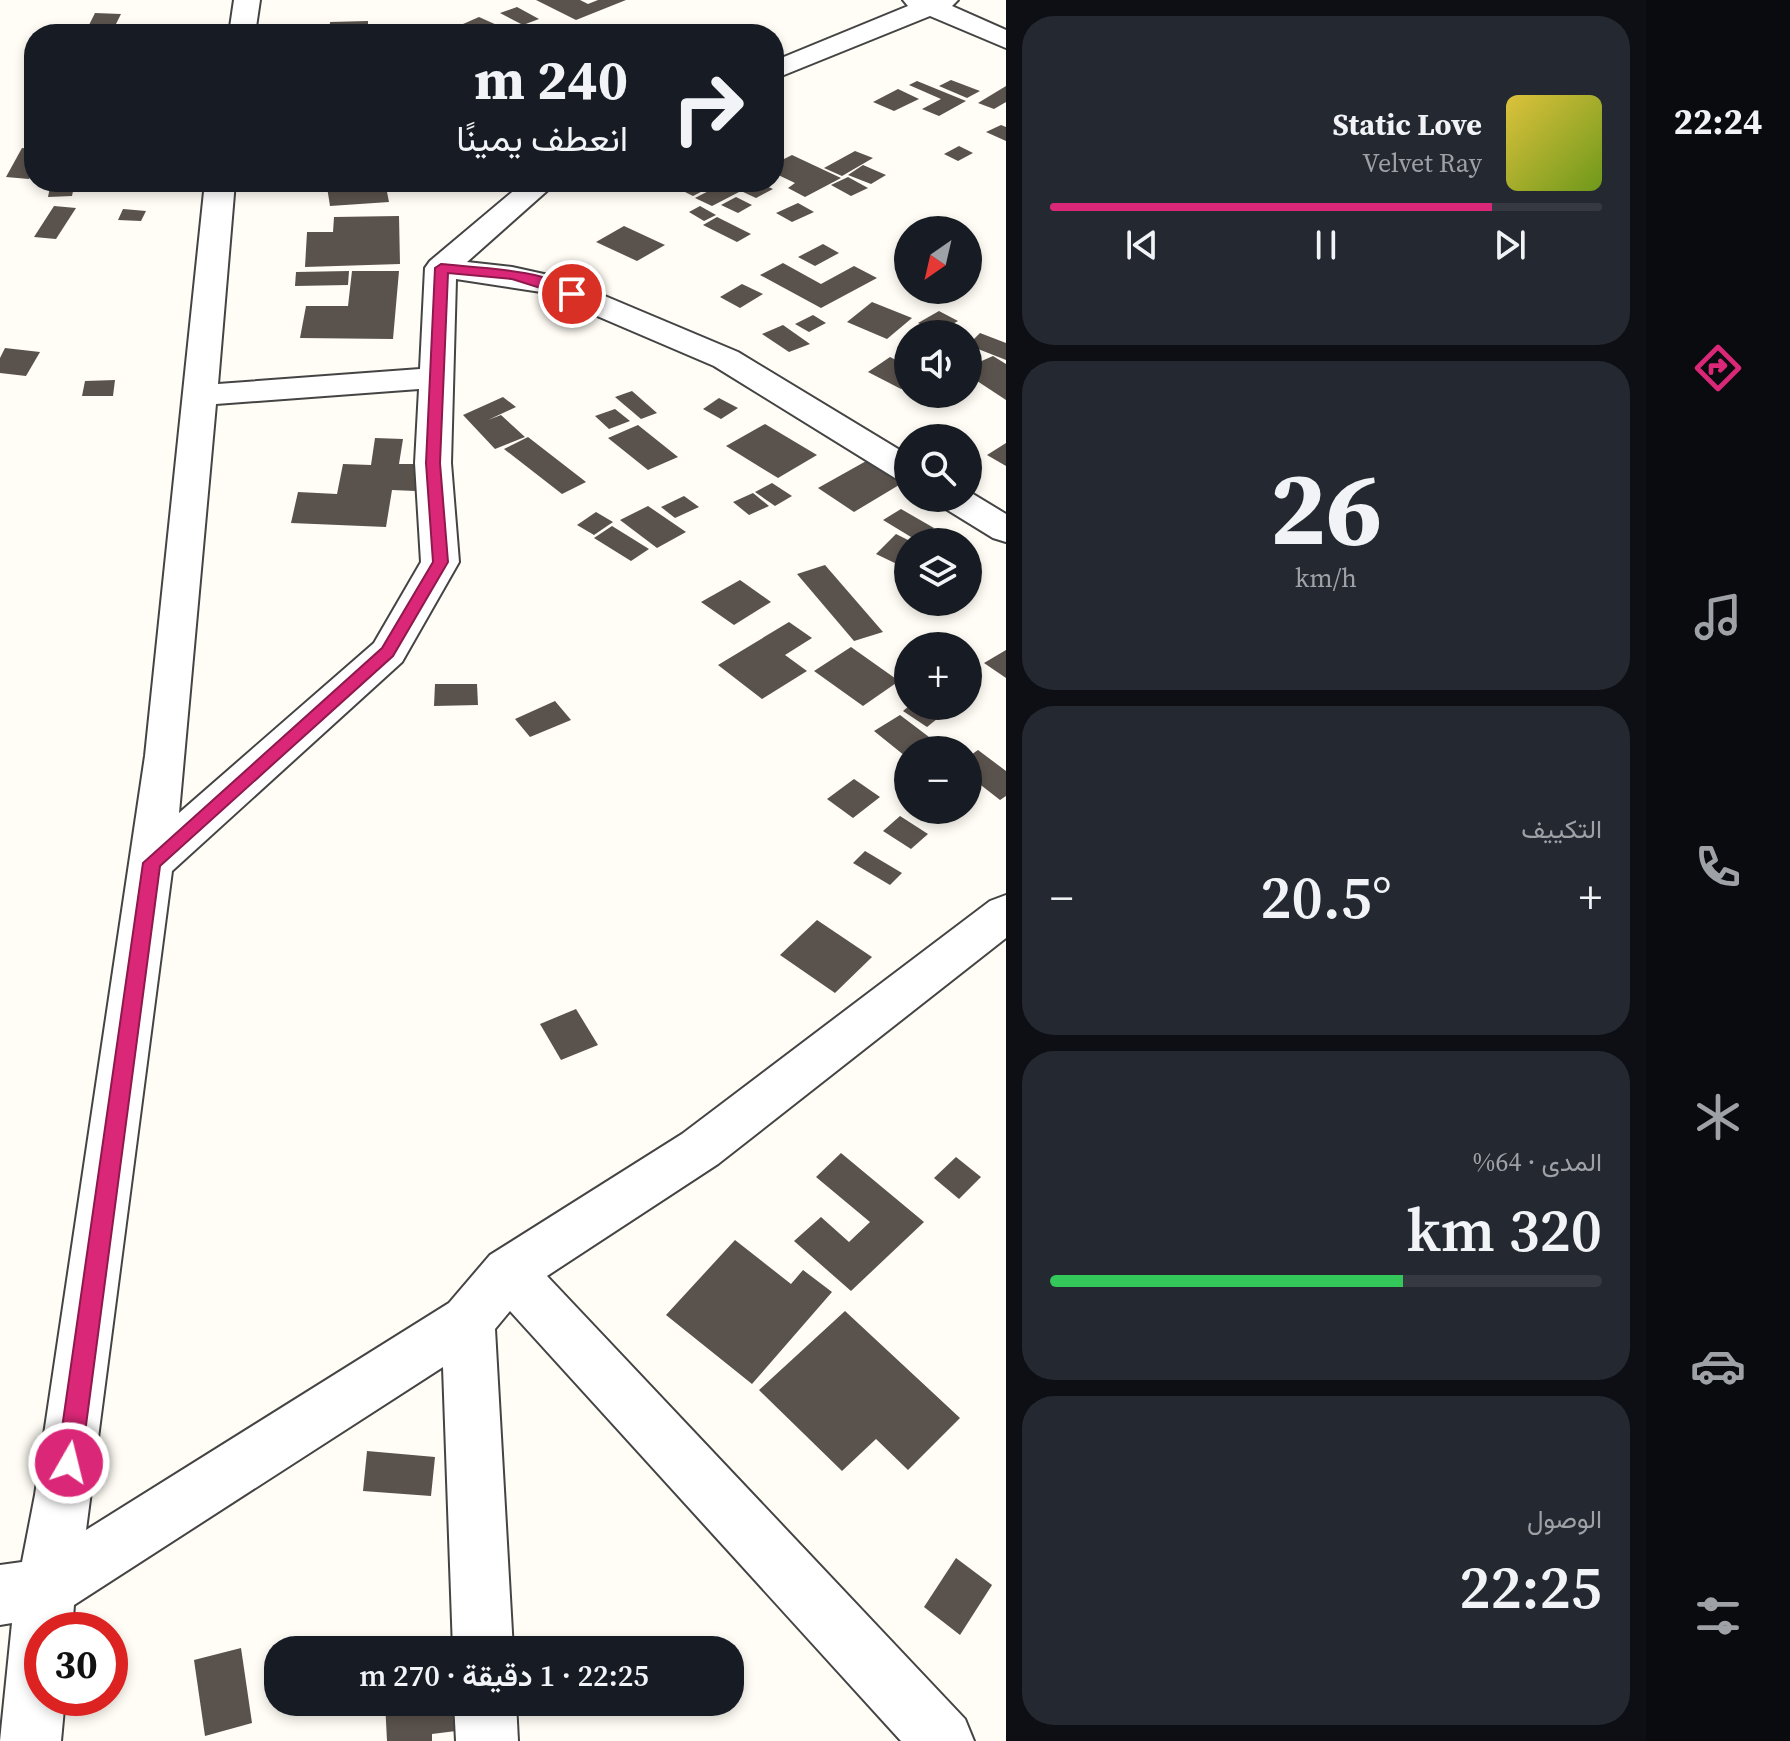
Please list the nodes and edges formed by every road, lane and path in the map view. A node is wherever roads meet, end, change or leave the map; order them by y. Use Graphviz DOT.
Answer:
graph roads {
  1 [pos="247,0"];
  2 [pos="931,2"];
  3 [pos="243,24"];
  4 [pos="1006,40"];
  5 [pos="784,67"];
  6 [pos="219,192"];
  7 [pos="530,192"];
  8 [pos="441,268"];
  9 [pos="437,378"];
  10 [pos="200,395"];
  11 [pos="894,461"];
  12 [pos="977,512"];
  13 [pos="1006,530"];
  14 [pos="152,863"];
  15 [pos="1006,913"];
  16 [pos="509,1272"];
  17 [pos="468,1321"];
  18 [pos="23,1592"];
  19 [pos="482,1636"];
  20 [pos="486,1716"];
  21 [pos="30,1741"];
  22 [pos="487,1741"];
  23 [pos="943,1741"];
  1 -- 3 [label="street"];
  2 -- 4 [label="street"];
  2 -- 5 [label="street"];
  6 -- 10 [label="street"];
  7 -- 8 [label="street"];
  8 -- 9 [label="street"];
  8 -- 11 [label="street"];
  9 -- 10 [label="street"];
  9 -- 14 [label="street"];
  10 -- 14 [label="street"];
  12 -- 13 [label="street"];
  14 -- 18 [label="street"];
  15 -- 16 [label="street"];
  16 -- 17 [label="street"];
  16 -- 23 [label="street"];
  17 -- 18 [label="street"];
  17 -- 19 [label="street"];
  18 -- 21 [label="street"];
  20 -- 22 [label="street"];
}
